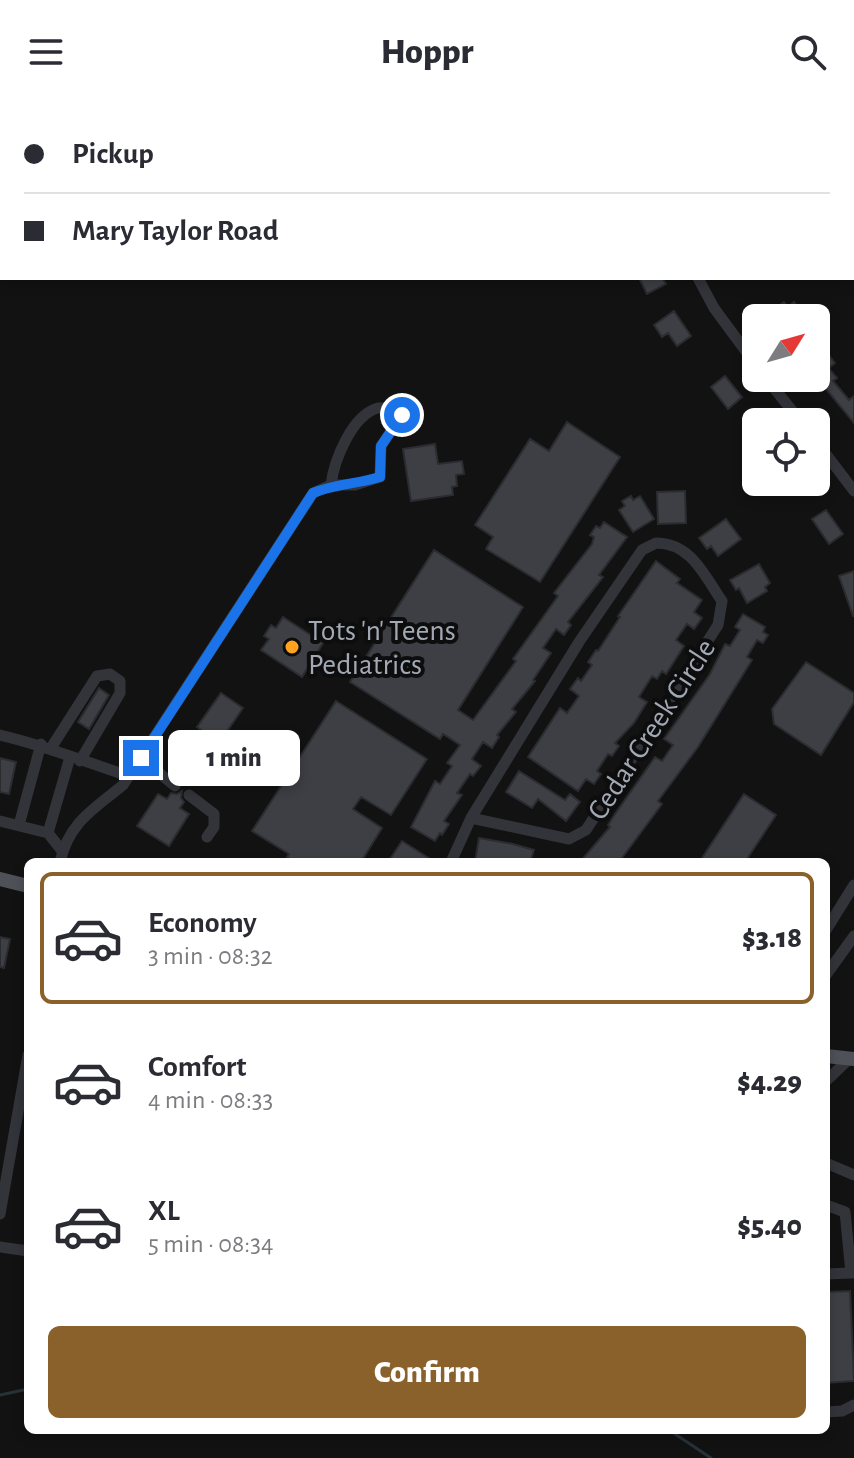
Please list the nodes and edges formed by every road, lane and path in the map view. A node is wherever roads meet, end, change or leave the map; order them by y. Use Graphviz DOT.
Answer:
graph roads {
  1 [pos="699,280"];
  2 [pos="742,346"];
  3 [pos="777,392"];
  4 [pos="790,408"];
  5 [pos="830,459"];
  6 [pos="331,485"];
  7 [pos="854,491"];
  8 [pos="0,735"];
  9 [pos="46,746"];
  10 [pos="141,758"];
  11 [pos="75,759"];
  12 [pos="129,776"];
  13 [pos="175,786"];
  14 [pos="189,795"];
  15 [pos="471,818"];
  16 [pos="0,821"];
  17 [pos="19,825"];
  18 [pos="48,833"];
  19 [pos="207,837"];
  20 [pos="62,857"];
  21 [pos="453,858"];
  22 [pos="0,879"];
  23 [pos="24,885"];
  24 [pos="854,885"];
  25 [pos="830,924"];
  26 [pos="854,936"];
  27 [pos="830,969"];
  28 [pos="830,1056"];
  29 [pos="852,1059"];
  30 [pos="830,1078"];
  31 [pos="24,1101"];
  32 [pos="830,1165"];
  33 [pos="4,1169"];
  34 [pos="854,1175"];
  35 [pos="830,1206"];
  36 [pos="0,1214"];
  37 [pos="0,1247"];
  38 [pos="24,1250"];
  39 [pos="853,1273"];
  40 [pos="830,1274"];
  41 [pos="854,1405"];
  42 [pos="830,1412"];
  1 -- 2 [label="street"];
  3 -- 4 [label="street"];
  5 -- 7 [label="street"];
  6 -- 6 [label="street"];
  6 -- 10 [label="street"];
  8 -- 9 [label="street"];
  9 -- 11 [label="street"];
  9 -- 11 [label="street"];
  9 -- 17 [label="street"];
  10 -- 12 [label="street"];
  10 -- 13 [label="street"];
  11 -- 12 [label="street"];
  11 -- 18 [label="street"];
  12 -- 20 [label="street"];
  14 -- 19 [label="street"];
  15 -- 15 [label="street, Cedar Creek Circle"];
  15 -- 21 [label="street, Cedar Creek Circle"];
  16 -- 17 [label="street"];
  17 -- 18 [label="street"];
  18 -- 20 [label="street"];
  22 -- 23 [label="main road"];
  24 -- 25 [label="street"];
  26 -- 27 [label="street"];
  28 -- 29 [label="main road"];
  29 -- 30 [label="street"];
  31 -- 33 [label="street"];
  32 -- 34 [label="street"];
  33 -- 36 [label="street"];
  35 -- 39 [label="street"];
  37 -- 38 [label="street"];
  39 -- 40 [label="street"];
  41 -- 42 [label="street"];
}
